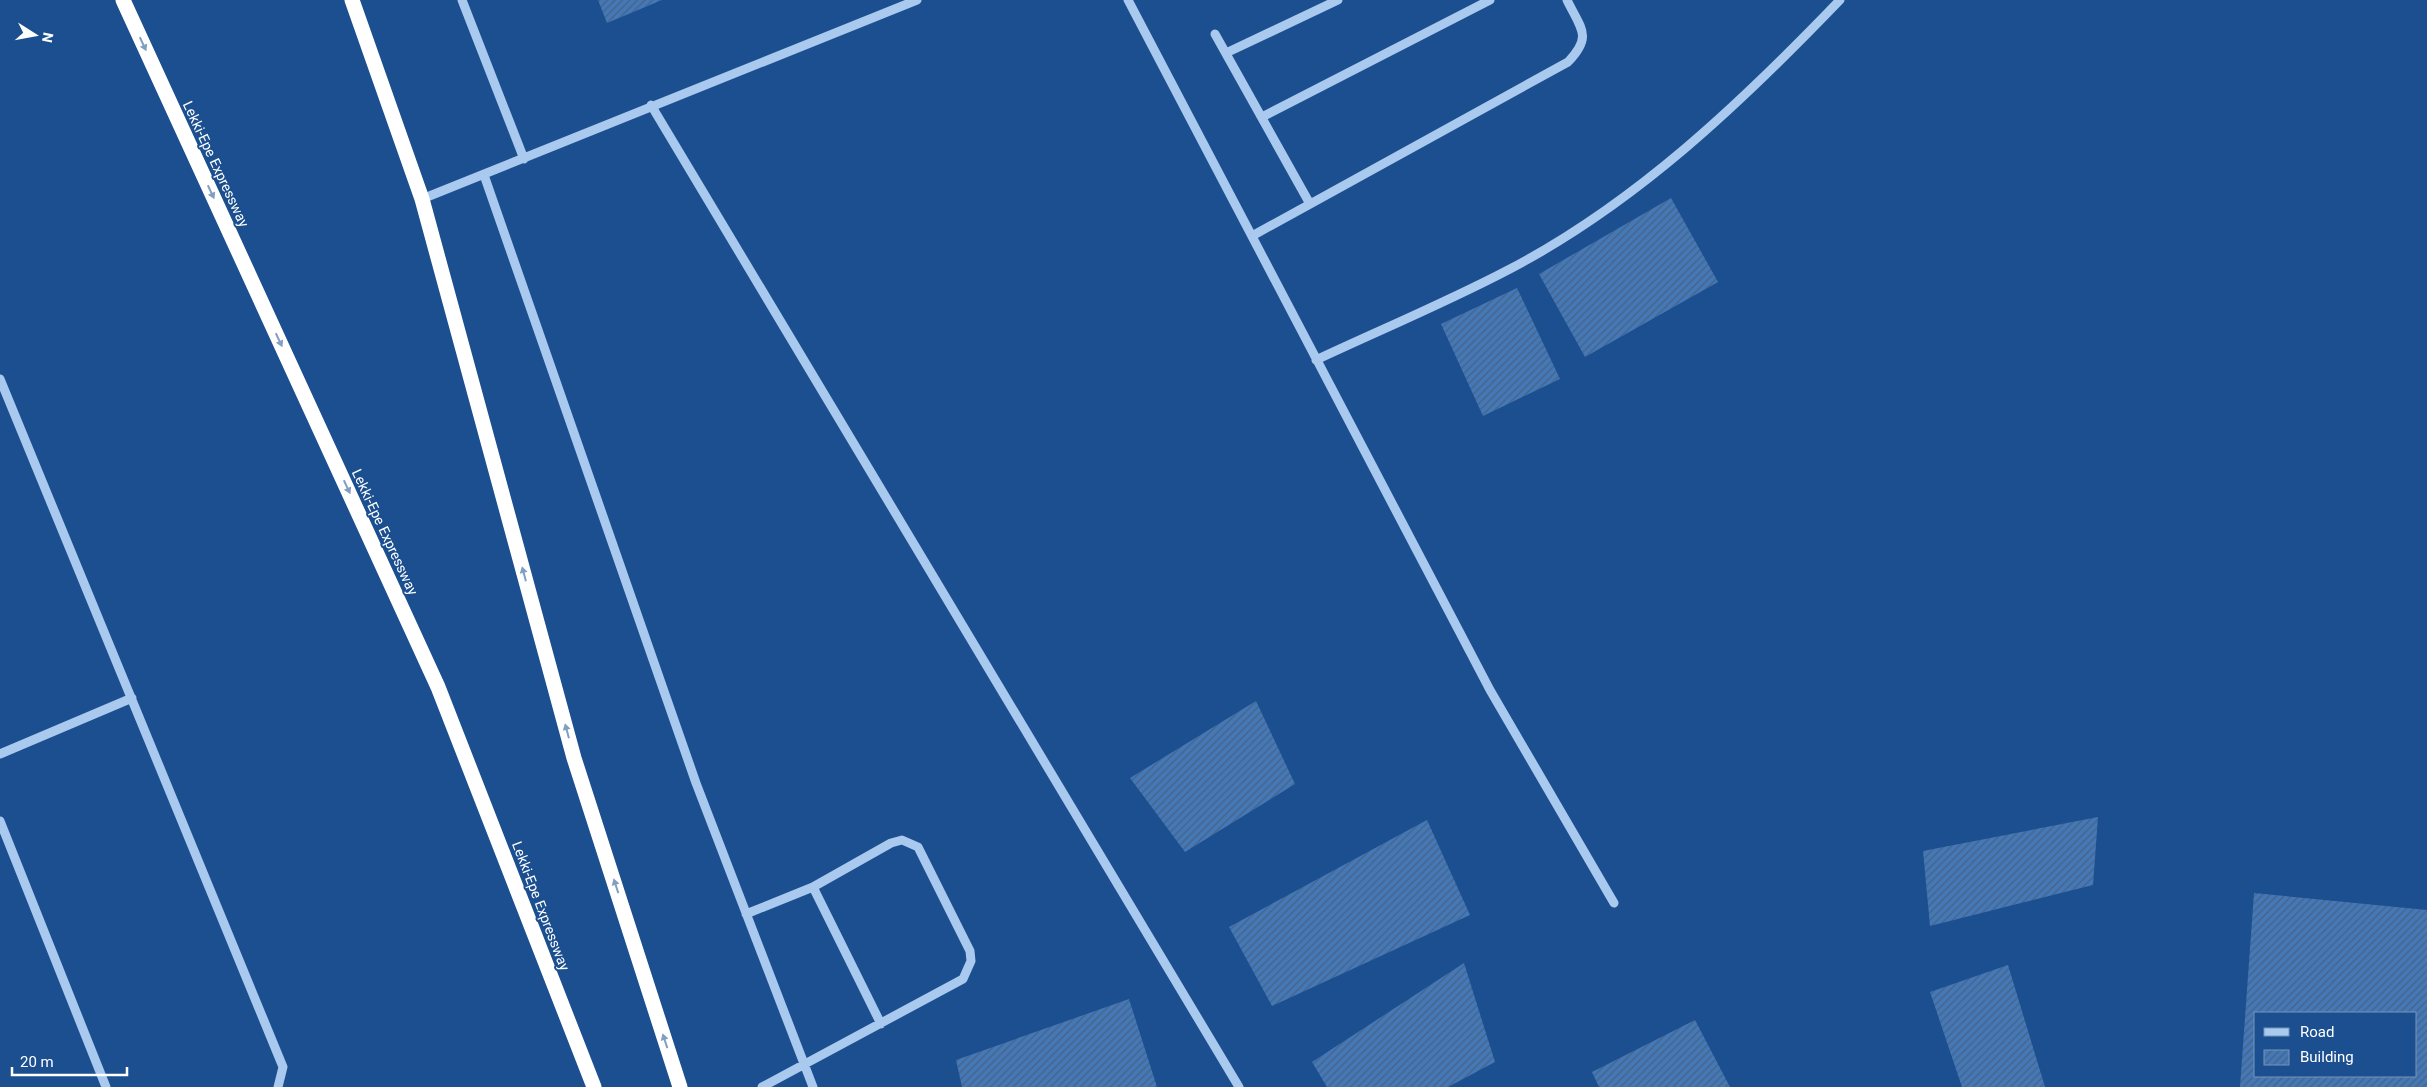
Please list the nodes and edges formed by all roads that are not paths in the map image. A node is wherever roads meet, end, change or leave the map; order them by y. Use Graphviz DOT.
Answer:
graph roads {
  1 [pos="123,0"];
  2 [pos="352,0"];
  3 [pos="462,0"];
  4 [pos="917,0"];
  5 [pos="1128,0"];
  6 [pos="1338,0"];
  7 [pos="1490,0"];
  8 [pos="1567,0"];
  9 [pos="1840,0"];
  10 [pos="1215,34"];
  11 [pos="1226,53"];
  12 [pos="651,105"];
  13 [pos="1262,117"];
  14 [pos="524,159"];
  15 [pos="484,175"];
  16 [pos="422,199"];
  17 [pos="1310,204"];
  18 [pos="1252,236"];
  19 [pos="1316,360"];
  20 [pos="0,380"];
  21 [pos="132,698"];
  22 [pos="0,754"];
  23 [pos="0,821"];
  24 [pos="813,887"];
  25 [pos="1614,903"];
  26 [pos="746,914"];
  27 [pos="881,1024"];
  28 [pos="804,1066"];
  29 [pos="106,1087"];
  30 [pos="278,1087"];
  31 [pos="594,1087"];
  32 [pos="680,1087"];
  33 [pos="762,1087"];
  34 [pos="813,1087"];
  35 [pos="1239,1087"];
  1 -- 31 [label="highway, Lekki-Epe Expressway, one-way"];
  2 -- 16 [label="highway"];
  3 -- 14 [label="street"];
  4 -- 12 [label="street"];
  5 -- 18 [label="street"];
  6 -- 11 [label="street"];
  7 -- 13 [label="street"];
  8 -- 17 [label="street"];
  9 -- 19 [label="street"];
  10 -- 11 [label="street"];
  11 -- 13 [label="street"];
  12 -- 14 [label="street"];
  12 -- 35 [label="street"];
  13 -- 17 [label="street"];
  14 -- 15 [label="street"];
  15 -- 16 [label="street"];
  15 -- 26 [label="street"];
  32 -- 16 [label="highway, one-way"];
  17 -- 18 [label="street"];
  18 -- 19 [label="street"];
  19 -- 25 [label="street"];
  20 -- 21 [label="street"];
  21 -- 22 [label="street"];
  21 -- 30 [label="street"];
  23 -- 29 [label="street"];
  24 -- 26 [label="street"];
  24 -- 27 [label="street"];
  24 -- 27 [label="street"];
  26 -- 28 [label="street"];
  27 -- 28 [label="street"];
  28 -- 33 [label="street"];
  28 -- 34 [label="street"];
}
